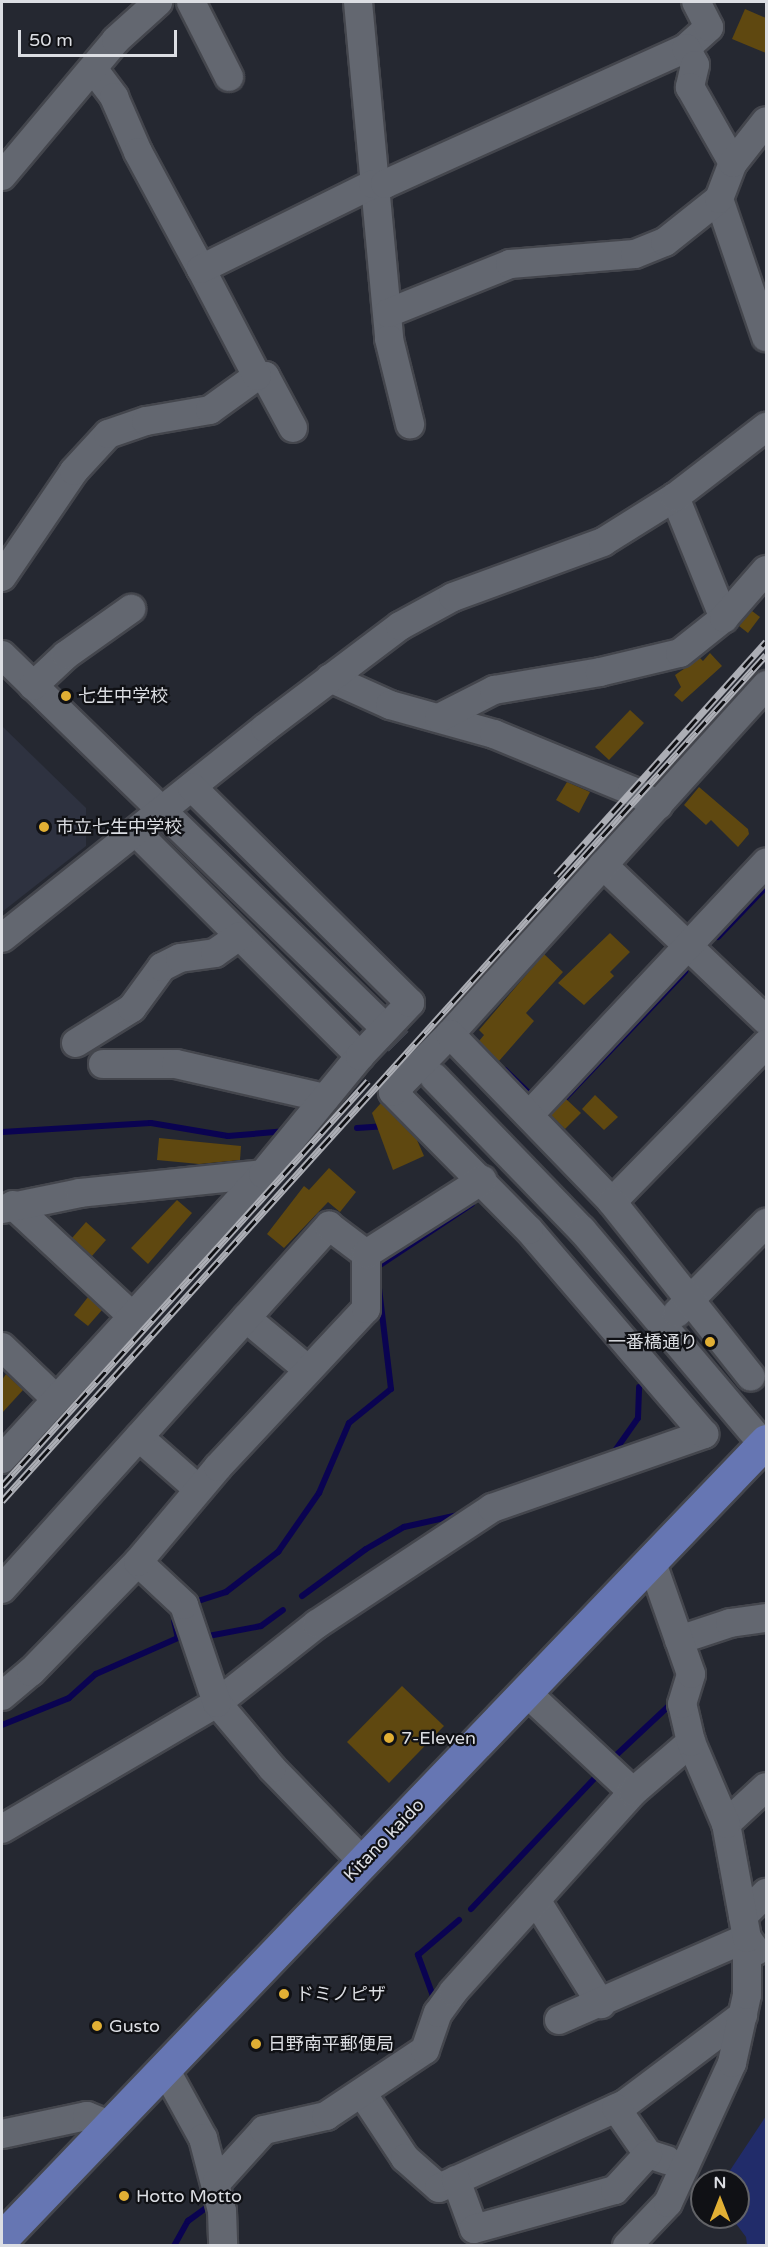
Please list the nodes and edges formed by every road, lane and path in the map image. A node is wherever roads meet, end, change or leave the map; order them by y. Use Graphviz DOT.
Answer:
graph roads {
  1 [pos="158,2"];
  2 [pos="191,2"];
  3 [pos="358,2"];
  4 [pos="696,2"];
  5 [pos="686,48"];
  6 [pos="94,70"];
  7 [pos="229,77"];
  8 [pos="766,121"];
  9 [pos="733,163"];
  10 [pos="2,176"];
  11 [pos="373,184"];
  12 [pos="719,199"];
  13 [pos="201,269"];
  14 [pos="388,313"];
  15 [pos="766,337"];
  16 [pos="257,376"];
  17 [pos="410,424"];
  18 [pos="766,427"];
  19 [pos="292,428"];
  20 [pos="675,497"];
  21 [pos="766,570"];
  22 [pos="2,577"];
  23 [pos="131,609"];
  24 [pos="724,618"];
  25 [pos="2,655"];
  26 [pos="330,678"];
  27 [pos="766,685"];
  28 [pos="33,686"];
  29 [pos="439,717"];
  30 [pos="192,787"];
  31 [pos="658,805"];
  32 [pos="164,811"];
  33 [pos="136,832"];
  34 [pos="766,863"];
  35 [pos="603,865"];
  36 [pos="239,936"];
  37 [pos="2,938"];
  38 [pos="688,946"];
  39 [pos="766,1020"];
  40 [pos="378,1022"];
  41 [pos="450,1034"];
  42 [pos="76,1043"];
  43 [pos="766,1044"];
  44 [pos="360,1056"];
  45 [pos="103,1064"];
  46 [pos="434,1077"];
  47 [pos="325,1098"];
  48 [pos="530,1114"];
  49 [pos="263,1174"];
  50 [pos="482,1180"];
  51 [pos="612,1203"];
  52 [pos="7,1207"];
  53 [pos="766,1223"];
  54 [pos="366,1254"];
  55 [pos="691,1301"];
  56 [pos="131,1314"];
  57 [pos="246,1318"];
  58 [pos="663,1326"];
  59 [pos="2,1347"];
  60 [pos="634,1352"];
  61 [pos="307,1369"];
  62 [pos="751,1377"];
  63 [pos="56,1399"];
  64 [pos="139,1437"];
  65 [pos="765,1443"];
  66 [pos="2,1459"];
  67 [pos="198,1489"];
  68 [pos="651,1560"];
  69 [pos="138,1562"];
  70 [pos="2,1589"];
  71 [pos="766,1618"];
  72 [pos="679,1640"];
  73 [pos="526,1692"];
  74 [pos="2,1696"];
  75 [pos="218,1703"];
  76 [pos="691,1742"];
  77 [pos="766,1788"];
  78 [pos="633,1792"];
  79 [pos="726,1824"];
  80 [pos="2,1829"];
  81 [pos="363,1862"];
  82 [pos="766,1893"];
  83 [pos="536,1900"];
  84 [pos="745,1927"];
  85 [pos="766,1968"];
  86 [pos="602,2004"];
  87 [pos="743,2015"];
  88 [pos="559,2020"];
  89 [pos="165,2069"];
  90 [pos="362,2093"];
  91 [pos="616,2108"];
  92 [pos="109,2125"];
  93 [pos="2,2134"];
  94 [pos="648,2154"];
  95 [pos="685,2166"];
  96 [pos="456,2180"];
  97 [pos="217,2182"];
  98 [pos="2,2238"];
  99 [pos="223,2246"];
  100 [pos="627,2246"];
  1 -- 6 [label="street"];
  2 -- 7 [label="street"];
  3 -- 11 [label="street"];
  4 -- 5 [label="street"];
  5 -- 9 [label="street"];
  5 -- 11 [label="street"];
  6 -- 10 [label="street"];
  6 -- 13 [label="street"];
  8 -- 9 [label="street"];
  9 -- 12 [label="street"];
  11 -- 13 [label="street"];
  11 -- 14 [label="street"];
  12 -- 14 [label="street"];
  12 -- 15 [label="street"];
  13 -- 16 [label="street"];
  14 -- 17 [label="street"];
  16 -- 19 [label="street"];
  16 -- 22 [label="street"];
  18 -- 20 [label="street"];
  20 -- 24 [label="street"];
  20 -- 26 [label="street"];
  21 -- 24 [label="street"];
  23 -- 28 [label="street"];
  24 -- 29 [label="street"];
  25 -- 28 [label="street"];
  26 -- 29 [label="street"];
  26 -- 30 [label="street"];
  27 -- 31 [label="street"];
  28 -- 32 [label="street"];
  29 -- 31 [label="street"];
  30 -- 32 [label="street"];
  30 -- 44 [label="street"];
  31 -- 35 [label="street"];
  32 -- 33 [label="street"];
  32 -- 40 [label="street"];
  33 -- 36 [label="street"];
  33 -- 37 [label="street"];
  34 -- 38 [label="street"];
  35 -- 38 [label="street"];
  35 -- 41 [label="street"];
  36 -- 42 [label="street"];
  36 -- 44 [label="street"];
  38 -- 39 [label="street"];
  38 -- 48 [label="street"];
  41 -- 48 [label="street"];
  41 -- 50 [label="street"];
  43 -- 51 [label="street"];
  44 -- 47 [label="street"];
  45 -- 47 [label="street"];
  46 -- 58 [label="street"];
  47 -- 49 [label="street"];
  48 -- 51 [label="street"];
  49 -- 52 [label="street"];
  49 -- 56 [label="street"];
  50 -- 54 [label="street"];
  50 -- 60 [label="street"];
  51 -- 55 [label="street"];
  52 -- 56 [label="street"];
  53 -- 55 [label="street"];
  54 -- 57 [label="street"];
  54 -- 61 [label="street"];
  55 -- 58 [label="street"];
  55 -- 62 [label="street"];
  56 -- 63 [label="street"];
  57 -- 61 [label="street"];
  57 -- 64 [label="street"];
  58 -- 60 [label="street"];
  58 -- 65 [label="street"];
  59 -- 63 [label="street"];
  60 -- 75 [label="street"];
  61 -- 67 [label="street"];
  63 -- 66 [label="street"];
  64 -- 67 [label="street"];
  64 -- 70 [label="street"];
  65 -- 68 [label="main road, Kitano kaido"];
  67 -- 69 [label="street"];
  68 -- 72 [label="street"];
  68 -- 73 [label="main road, Kitano kaido"];
  69 -- 74 [label="street"];
  69 -- 75 [label="street"];
  71 -- 72 [label="street"];
  72 -- 76 [label="street"];
  73 -- 78 [label="street"];
  73 -- 81 [label="main road, Kitano kaido"];
  75 -- 80 [label="street"];
  75 -- 81 [label="street"];
  76 -- 78 [label="street"];
  76 -- 79 [label="street"];
  77 -- 79 [label="street"];
  78 -- 83 [label="street"];
  79 -- 84 [label="street"];
  81 -- 89 [label="main road, Kitano kaido"];
  82 -- 84 [label="street"];
  83 -- 86 [label="street"];
  83 -- 90 [label="street"];
  84 -- 85 [label="street"];
  84 -- 86 [label="street"];
  84 -- 87 [label="street"];
  86 -- 88 [label="street"];
  87 -- 91 [label="street"];
  87 -- 95 [label="street"];
  89 -- 92 [label="main road, Kitano kaido"];
  89 -- 97 [label="street"];
  90 -- 96 [label="street"];
  90 -- 97 [label="street"];
  91 -- 94 [label="street"];
  91 -- 96 [label="street"];
  92 -- 93 [label="street"];
  92 -- 98 [label="main road, Kitano kaido"];
  94 -- 95 [label="street"];
  94 -- 96 [label="street"];
  95 -- 100 [label="street"];
  97 -- 99 [label="street"];
}
